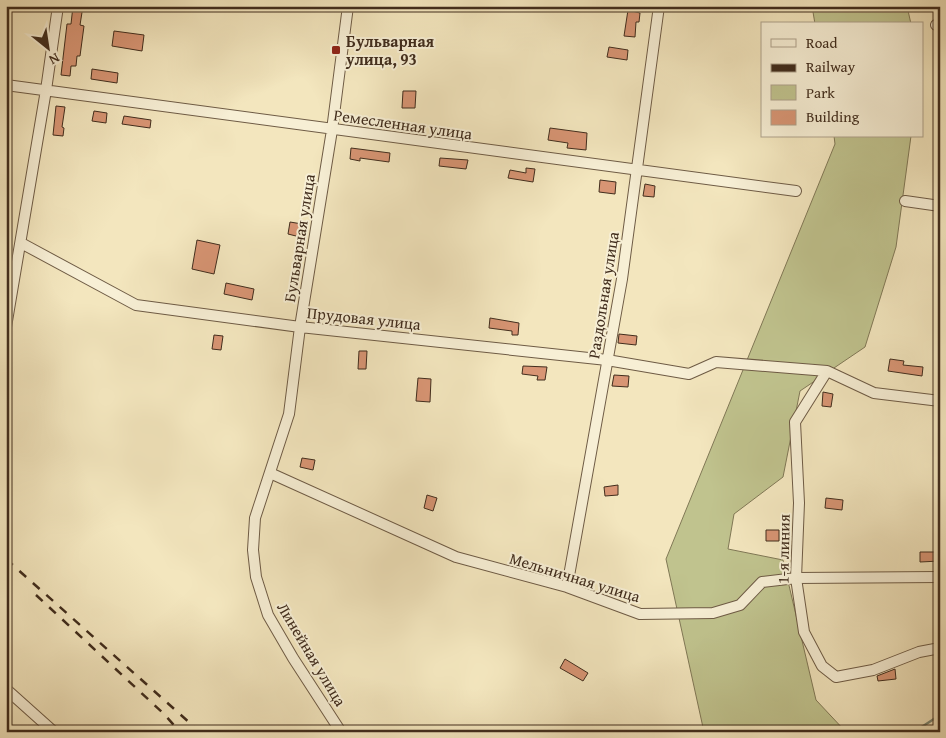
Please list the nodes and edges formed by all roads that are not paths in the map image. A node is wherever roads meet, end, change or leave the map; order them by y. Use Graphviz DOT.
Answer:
graph roads {
  1 [pos="58,6"];
  2 [pos="348,6"];
  3 [pos="659,6"];
  4 [pos="6,85"];
  5 [pos="46,90"];
  6 [pos="332,130"];
  7 [pos="637,170"];
  8 [pos="796,191"];
  9 [pos="905,201"];
  10 [pos="940,206"];
  11 [pos="21,243"];
  12 [pos="300,326"];
  13 [pos="6,327"];
  14 [pos="607,360"];
  15 [pos="827,371"];
  16 [pos="940,401"];
  17 [pos="270,473"];
  18 [pos="940,577"];
  19 [pos="796,578"];
  20 [pos="567,588"];
  21 [pos="940,648"];
  22 [pos="6,689"];
  23 [pos="54,732"];
  24 [pos="341,732"];
  1 -- 5 [label="street"];
  2 -- 6 [label="street, Бульварная улица"];
  3 -- 7 [label="street, Раздольная улица"];
  4 -- 5 [label="street, Ремесленная улица"];
  5 -- 6 [label="street, Ремесленная улица"];
  5 -- 11 [label="street"];
  6 -- 7 [label="street, Ремесленная улица"];
  6 -- 12 [label="street, Бульварная улица"];
  7 -- 8 [label="street, Ремесленная улица"];
  7 -- 14 [label="street, Раздольная улица"];
  9 -- 10 [label="street"];
  11 -- 12 [label="street, Прудовая улица"];
  11 -- 13 [label="street"];
  12 -- 14 [label="street, Прудовая улица"];
  12 -- 17 [label="street, Бульварная улица"];
  14 -- 15 [label="street, Прудовая улица"];
  14 -- 20 [label="street, Раздольная улица"];
  15 -- 16 [label="street"];
  15 -- 19 [label="street, 1-я линия"];
  17 -- 20 [label="street, Мельничная улица"];
  17 -- 24 [label="street, Линейная улица"];
  18 -- 19 [label="street, Мельничная улица"];
  19 -- 20 [label="street, Мельничная улица"];
  19 -- 21 [label="street, 1-я линия"];
  22 -- 23 [label="street"];
}
